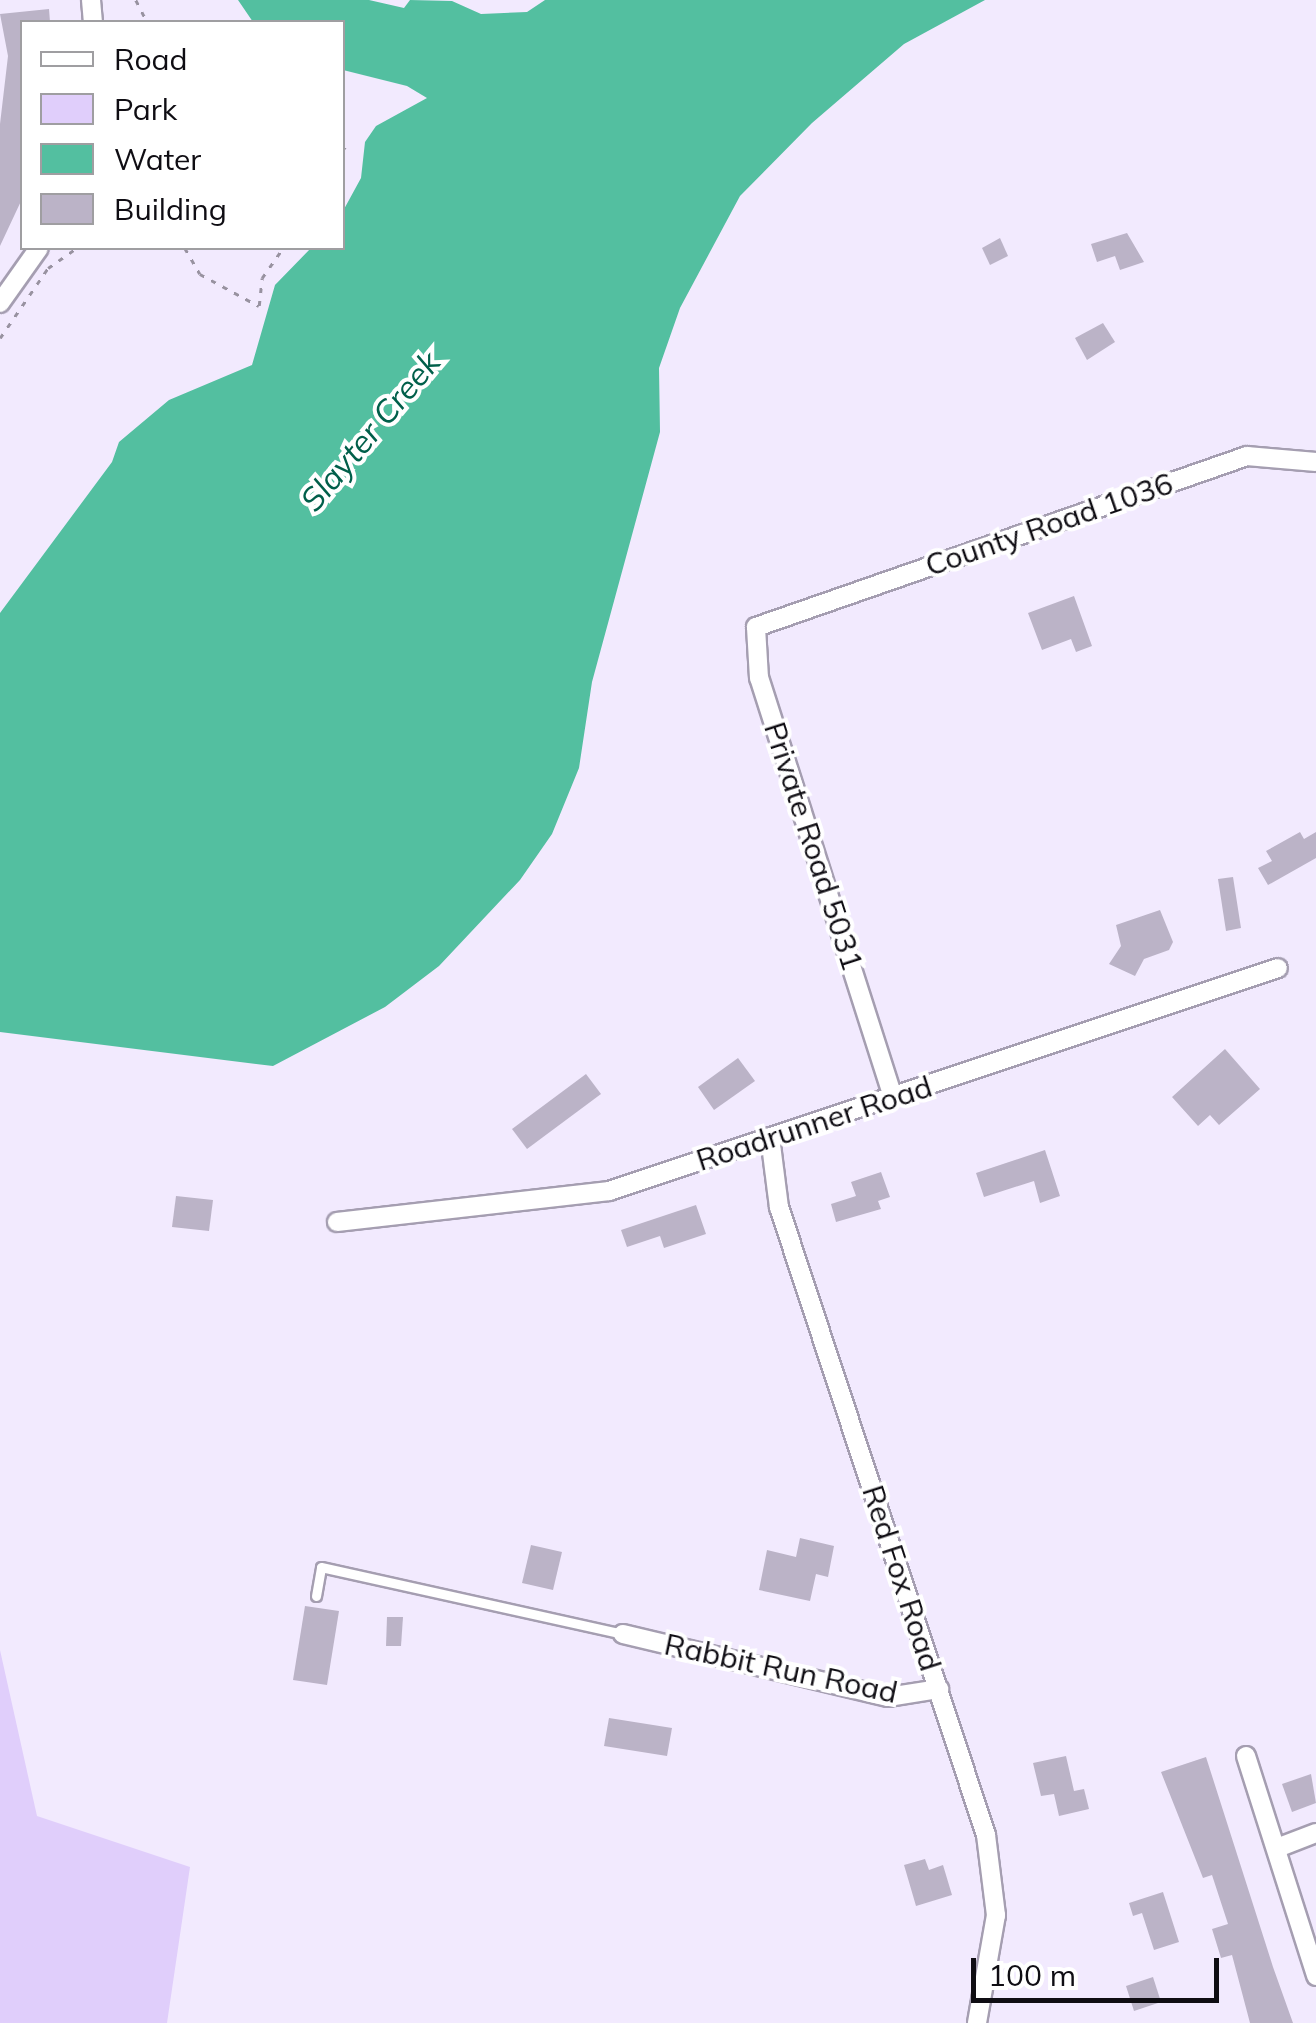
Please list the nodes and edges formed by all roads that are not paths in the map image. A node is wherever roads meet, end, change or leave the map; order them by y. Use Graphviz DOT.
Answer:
graph roads {
  1 [pos="39,250"];
  2 [pos="0,303"];
  3 [pos="1316,462"];
  4 [pos="783,614"];
  5 [pos="1278,968"];
  6 [pos="892,1094"];
  7 [pos="770,1137"];
  8 [pos="337,1222"];
  9 [pos="316,1596"];
  10 [pos="623,1634"];
  11 [pos="939,1689"];
  12 [pos="1246,1756"];
  13 [pos="1316,1833"];
  14 [pos="1277,1848"];
  15 [pos="1316,1976"];
  16 [pos="977,2023"];
  1 -- 2 [label="street"];
  3 -- 4 [label="street, County Road 1036"];
  4 -- 6 [label="street, Private Road 5031"];
  5 -- 6 [label="street, Roadrunner Road"];
  6 -- 7 [label="street, Roadrunner Road"];
  7 -- 8 [label="street, Roadrunner Road"];
  7 -- 11 [label="street, Red Fox Road"];
  9 -- 10 [label="lane"];
  10 -- 11 [label="street, Rabbit Run Road"];
  11 -- 16 [label="street, Red Fox Road"];
  12 -- 14 [label="street"];
  13 -- 14 [label="street"];
  14 -- 15 [label="street"];
}
